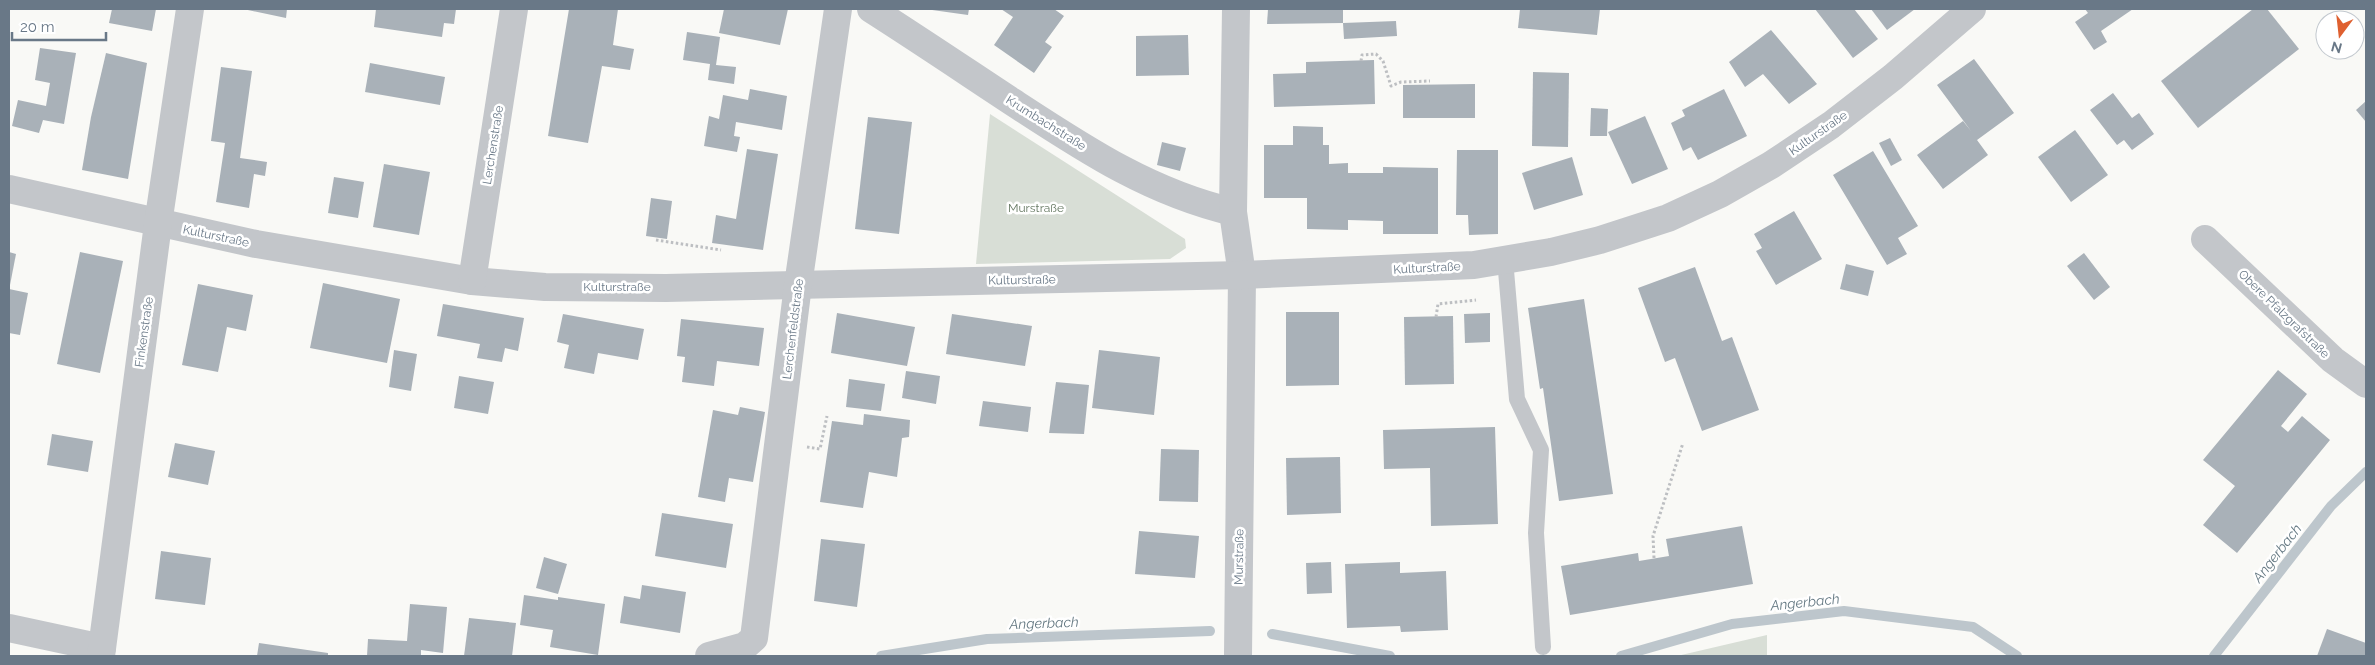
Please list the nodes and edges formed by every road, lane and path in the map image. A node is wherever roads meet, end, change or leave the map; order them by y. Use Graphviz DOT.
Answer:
graph roads {
  1 [pos="190,9"];
  2 [pos="514,9"];
  3 [pos="838,9"];
  4 [pos="871,9"];
  5 [pos="1236,9"];
  6 [pos="1972,9"];
  7 [pos="1361,61"];
  8 [pos="1430,82"];
  9 [pos="9,189"];
  10 [pos="1233,212"];
  11 [pos="158,224"];
  12 [pos="2205,239"];
  13 [pos="656,240"];
  14 [pos="721,250"];
  15 [pos="1505,259"];
  16 [pos="1242,275"];
  17 [pos="472,281"];
  18 [pos="798,285"];
  19 [pos="1476,300"];
  20 [pos="1436,316"];
  21 [pos="2366,384"];
  22 [pos="827,416"];
  23 [pos="1683,443"];
  24 [pos="798,446"];
  25 [pos="1654,558"];
  26 [pos="9,628"];
  27 [pos="1543,647"];
  28 [pos="102,652"];
  29 [pos="709,656"];
  30 [pos="1238,656"];
  1 -- 11 [label="street, Finkenstraße"];
  2 -- 17 [label="street, Lerchenstraße"];
  3 -- 18 [label="street, Lerchenfeldstraße"];
  4 -- 10 [label="street, Krumbachstraße"];
  5 -- 10 [label="street, Murstraße"];
  6 -- 15 [label="street, Kulturstraße"];
  7 -- 8 [label="path"];
  9 -- 11 [label="street, Kulturstraße"];
  10 -- 16 [label="street, Murstraße"];
  11 -- 17 [label="street, Kulturstraße"];
  11 -- 28 [label="street, Finkenstraße"];
  12 -- 21 [label="street, Obere Pfalzgrafstraße"];
  13 -- 14 [label="path"];
  15 -- 16 [label="street, Kulturstraße"];
  15 -- 27 [label="lane"];
  16 -- 18 [label="street, Kulturstraße"];
  16 -- 30 [label="street, Murstraße"];
  17 -- 18 [label="street, Kulturstraße"];
  18 -- 29 [label="street, Lerchenfeldstraße"];
  19 -- 20 [label="path"];
  22 -- 24 [label="path"];
  23 -- 25 [label="path"];
  26 -- 28 [label="street"];
}
